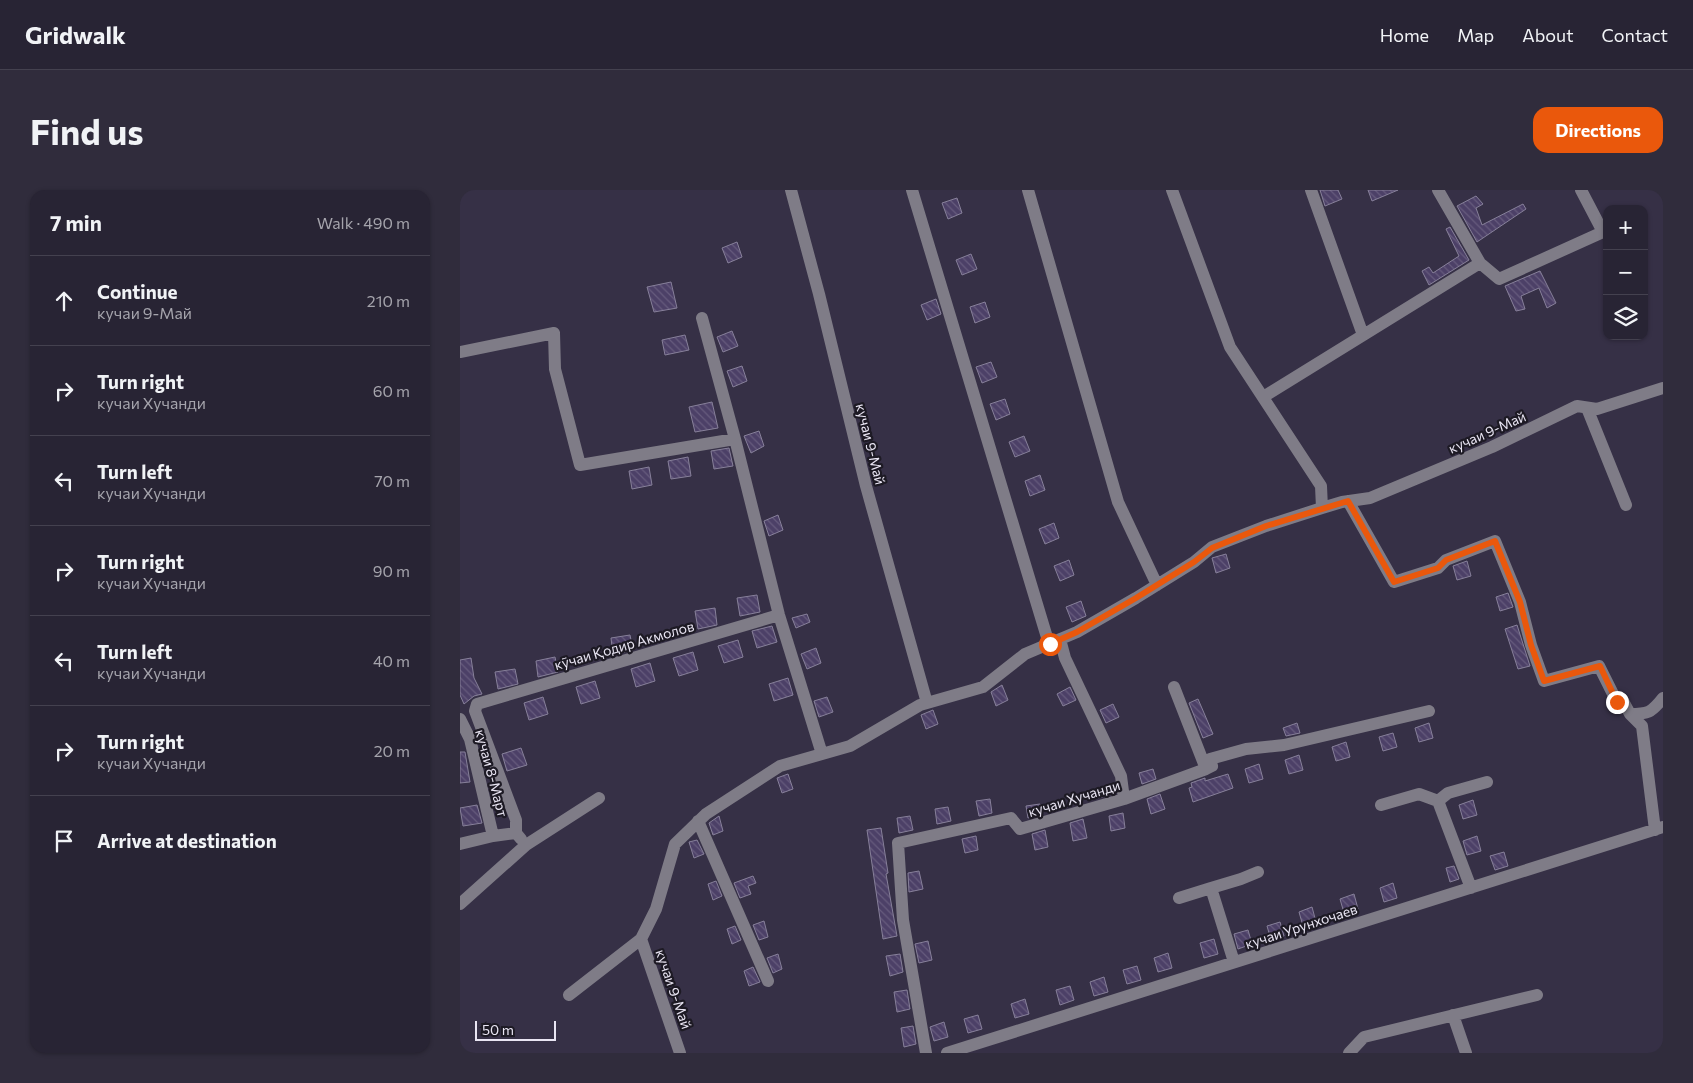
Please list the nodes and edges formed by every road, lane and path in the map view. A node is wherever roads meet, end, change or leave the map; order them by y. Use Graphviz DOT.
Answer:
graph roads {
  1 [pos="791,190"];
  2 [pos="912,190"];
  3 [pos="1028,190"];
  4 [pos="1172,190"];
  5 [pos="1311,190"];
  6 [pos="1438,190"];
  7 [pos="1581,190"];
  8 [pos="1480,263"];
  9 [pos="702,318"];
  10 [pos="1364,335"];
  11 [pos="460,352"];
  12 [pos="1663,388"];
  13 [pos="1263,397"];
  14 [pos="1587,408"];
  15 [pos="735,439"];
  16 [pos="1348,501"];
  17 [pos="1626,505"];
  18 [pos="1322,508"];
  19 [pos="1158,585"];
  20 [pos="779,615"];
  21 [pos="1055,641"];
  22 [pos="1174,687"];
  23 [pos="1663,698"];
  24 [pos="927,703"];
  25 [pos="1429,711"];
  26 [pos="1630,714"];
  27 [pos="460,719"];
  28 [pos="822,754"];
  29 [pos="1206,769"];
  30 [pos="1487,782"];
  31 [pos="599,798"];
  32 [pos="1124,799"];
  33 [pos="1438,801"];
  34 [pos="1381,805"];
  35 [pos="698,821"];
  36 [pos="1659,828"];
  37 [pos="516,833"];
  38 [pos="493,836"];
  39 [pos="460,844"];
  40 [pos="526,845"];
  41 [pos="1258,872"];
  42 [pos="1211,888"];
  43 [pos="1471,888"];
  44 [pos="1179,898"];
  45 [pos="460,904"];
  46 [pos="641,939"];
  47 [pos="1234,962"];
  48 [pos="768,981"];
  49 [pos="569,995"];
  50 [pos="1537,995"];
  51 [pos="1453,1015"];
  52 [pos="680,1053"];
  53 [pos="926,1053"];
  54 [pos="947,1053"];
  55 [pos="1349,1053"];
  56 [pos="1466,1053"];
  1 -- 24 [label="street, кучаи 9-Май"];
  2 -- 21 [label="street"];
  3 -- 19 [label="street"];
  4 -- 13 [label="street"];
  5 -- 10 [label="street"];
  6 -- 8 [label="street"];
  7 -- 8 [label="street"];
  8 -- 10 [label="street"];
  9 -- 15 [label="street"];
  10 -- 13 [label="street"];
  11 -- 15 [label="street"];
  12 -- 14 [label="street, кучаи 9-Май"];
  13 -- 18 [label="street"];
  14 -- 16 [label="street, кучаи 9-Май"];
  14 -- 17 [label="street"];
  15 -- 20 [label="street"];
  16 -- 18 [label="street, кучаи 9-Май"];
  16 -- 26 [label="street"];
  18 -- 19 [label="street, кучаи 9-Май"];
  19 -- 21 [label="street, кучаи 9-Май"];
  20 -- 28 [label="street"];
  20 -- 37 [label="street, кӯчаи Қодир Акмолов"];
  21 -- 24 [label="street, кучаи 9-Май"];
  21 -- 32 [label="street"];
  22 -- 29 [label="street"];
  23 -- 26 [label="street"];
  24 -- 28 [label="street, кучаи 9-Май"];
  25 -- 29 [label="street, кучаи Хучанди"];
  26 -- 36 [label="street"];
  27 -- 38 [label="street, кучаи 8-Март"];
  28 -- 35 [label="street, кучаи 9-Май"];
  29 -- 32 [label="street, кучаи Хучанди"];
  30 -- 33 [label="street"];
  31 -- 40 [label="street"];
  32 -- 53 [label="street, кучаи Хучанди"];
  33 -- 34 [label="street"];
  33 -- 43 [label="street"];
  35 -- 46 [label="street, кучаи 9-Май"];
  35 -- 48 [label="street"];
  36 -- 43 [label="street, кучаи Урунхочаев"];
  37 -- 38 [label="street"];
  37 -- 40 [label="street"];
  38 -- 39 [label="street"];
  40 -- 45 [label="street"];
  41 -- 42 [label="street"];
  42 -- 44 [label="street"];
  42 -- 47 [label="street"];
  43 -- 47 [label="street, кучаи Урунхочаев"];
  46 -- 49 [label="street"];
  46 -- 52 [label="street, кучаи 9-Май"];
  47 -- 54 [label="street, кучаи Урунхочаев"];
  50 -- 51 [label="street"];
  51 -- 55 [label="street"];
  51 -- 56 [label="street"];
}
